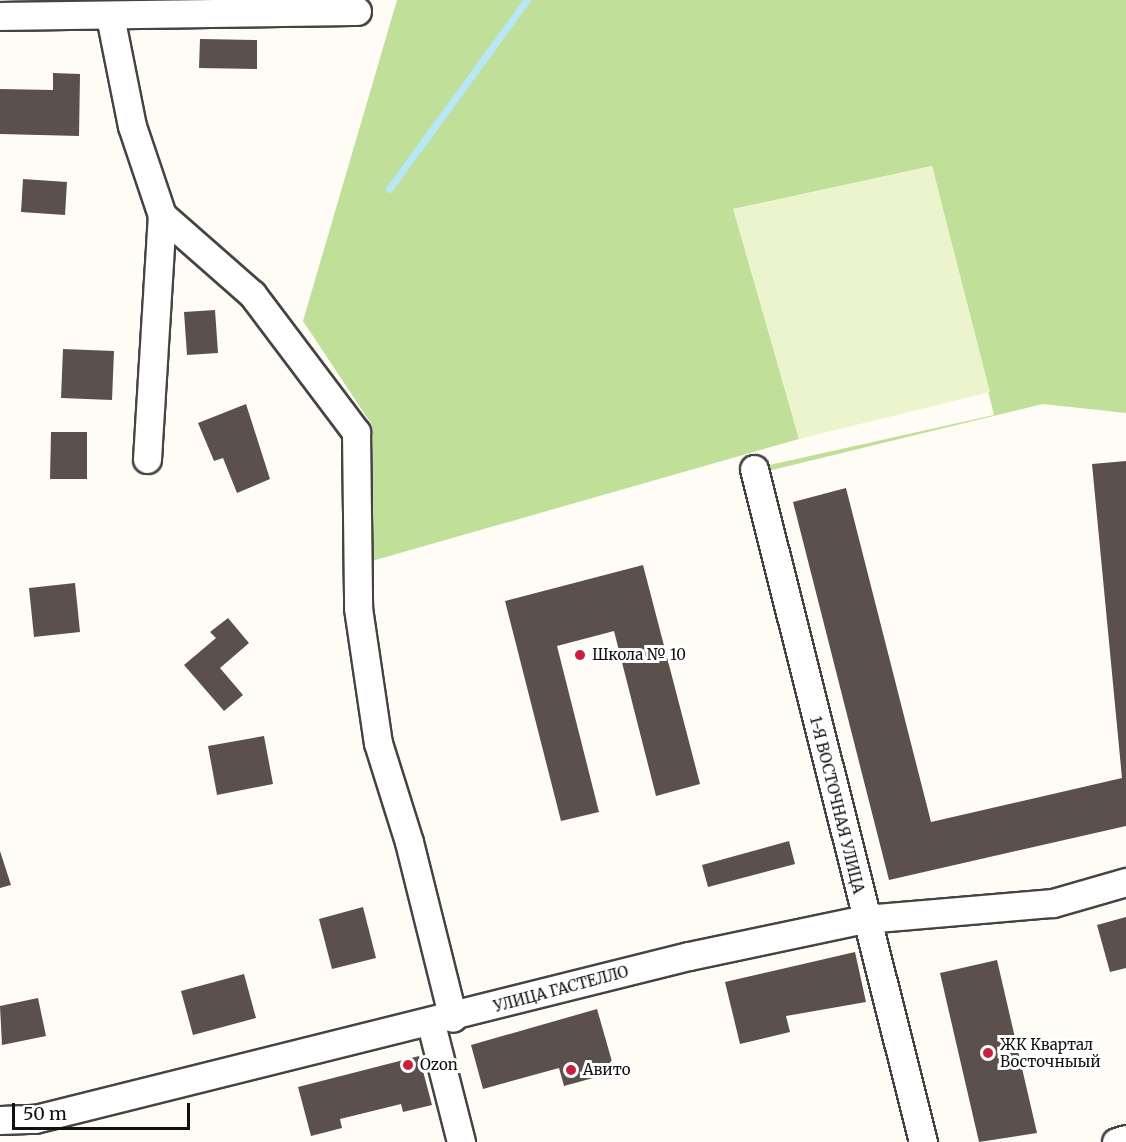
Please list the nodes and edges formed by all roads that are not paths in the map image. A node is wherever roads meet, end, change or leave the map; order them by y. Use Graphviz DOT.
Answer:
graph roads {
  1 [pos="357,11"];
  2 [pos="0,16"];
  3 [pos="110,16"];
  4 [pos="162,215"];
  5 [pos="147,459"];
  6 [pos="754,468"];
  7 [pos="1126,882"];
  8 [pos="865,919"];
  9 [pos="442,1021"];
  10 [pos="0,1120"];
  11 [pos="1126,1139"];
  12 [pos="461,1142"];
  13 [pos="922,1142"];
  14 [pos="1116,1142"];
  1 -- 3 [label="street"];
  2 -- 3 [label="street"];
  3 -- 4 [label="street"];
  4 -- 5 [label="street"];
  4 -- 9 [label="street"];
  6 -- 8 [label="street, 1-Я ВОСТОЧНАЯ УЛИЦА"];
  7 -- 8 [label="street, УЛИЦА ГАСТЕЛЛО"];
  8 -- 9 [label="street, УЛИЦА ГАСТЕЛЛО"];
  8 -- 13 [label="street, 1-Я ВОСТОЧНАЯ УЛИЦА"];
  9 -- 10 [label="street, УЛИЦА ГАСТЕЛЛО"];
  9 -- 12 [label="street"];
  11 -- 14 [label="street"];
}
